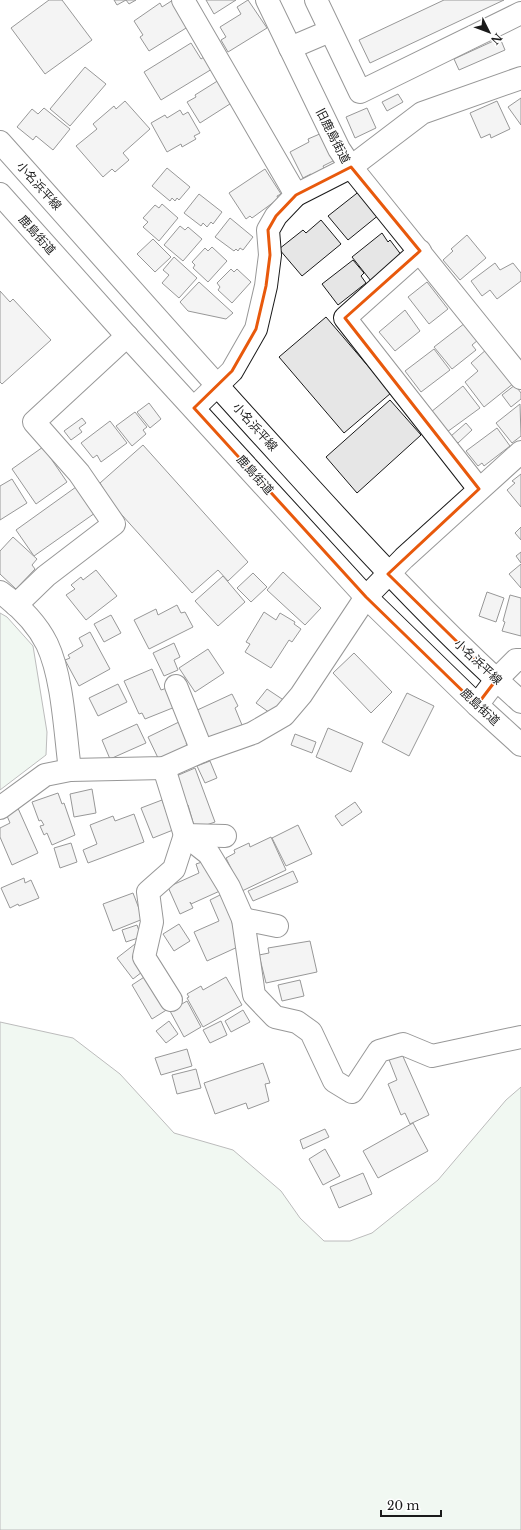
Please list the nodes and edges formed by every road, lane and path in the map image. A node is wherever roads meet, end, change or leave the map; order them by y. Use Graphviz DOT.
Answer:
graph roads {
  1 [pos="184,0"];
  2 [pos="267,0"];
  3 [pos="316,0"];
  4 [pos="521,13"];
  5 [pos="330,31"];
  6 [pos="290,48"];
  7 [pos="521,78"];
  8 [pos="0,142"];
  9 [pos="351,167"];
  10 [pos="0,194"];
  11 [pos="296,195"];
  12 [pos="420,251"];
  13 [pos="127,336"];
  14 [pos="521,378"];
  15 [pos="218,386"];
  16 [pos="194,408"];
  17 [pos="521,452"];
  18 [pos="479,489"];
  19 [pos="388,574"];
  20 [pos="366,597"];
  21 [pos="8,599"];
  22 [pos="521,660"];
  23 [pos="496,680"];
  24 [pos="176,686"];
  25 [pos="521,702"];
  26 [pos="477,705"];
  27 [pos="521,745"];
  28 [pos="202,751"];
  29 [pos="164,768"];
  30 [pos="70,770"];
  31 [pos="0,808"];
  32 [pos="186,835"];
  33 [pos="225,836"];
  34 [pos="243,920"];
  35 [pos="277,926"];
  36 [pos="171,1000"];
  37 [pos="521,1037"];
  1 -- 11 [label="street"];
  2 -- 6 [label="street, 旧鹿島街道"];
  3 -- 5 [label="street"];
  4 -- 5 [label="street"];
  5 -- 6 [label="street"];
  6 -- 9 [label="street, 旧鹿島街道"];
  7 -- 9 [label="street"];
  8 -- 15 [label="street, 小名浜平線"];
  9 -- 11 [label="street, 旧鹿島街道"];
  9 -- 12 [label="street"];
  10 -- 13 [label="street, 鹿島街道"];
  11 -- 15 [label="street, 旧鹿島街道"];
  12 -- 14 [label="street"];
  12 -- 18 [label="street"];
  13 -- 16 [label="street, 鹿島街道"];
  13 -- 21 [label="street"];
  15 -- 16 [label="street, 旧鹿島街道"];
  15 -- 19 [label="street, 小名浜平線"];
  16 -- 20 [label="street, 鹿島街道"];
  17 -- 18 [label="street"];
  18 -- 19 [label="street"];
  19 -- 20 [label="street"];
  19 -- 23 [label="street, 小名浜平線"];
  20 -- 26 [label="street, 鹿島街道"];
  20 -- 28 [label="street"];
  21 -- 30 [label="street"];
  22 -- 23 [label="street"];
  23 -- 25 [label="street, 小名浜平線"];
  23 -- 26 [label="street"];
  24 -- 28 [label="street"];
  26 -- 27 [label="street, 鹿島街道"];
  28 -- 29 [label="street"];
  29 -- 30 [label="street"];
  29 -- 32 [label="street"];
  30 -- 31 [label="street"];
  32 -- 33 [label="street"];
  32 -- 34 [label="street"];
  32 -- 36 [label="street"];
  34 -- 35 [label="street"];
  34 -- 37 [label="street"];
}
